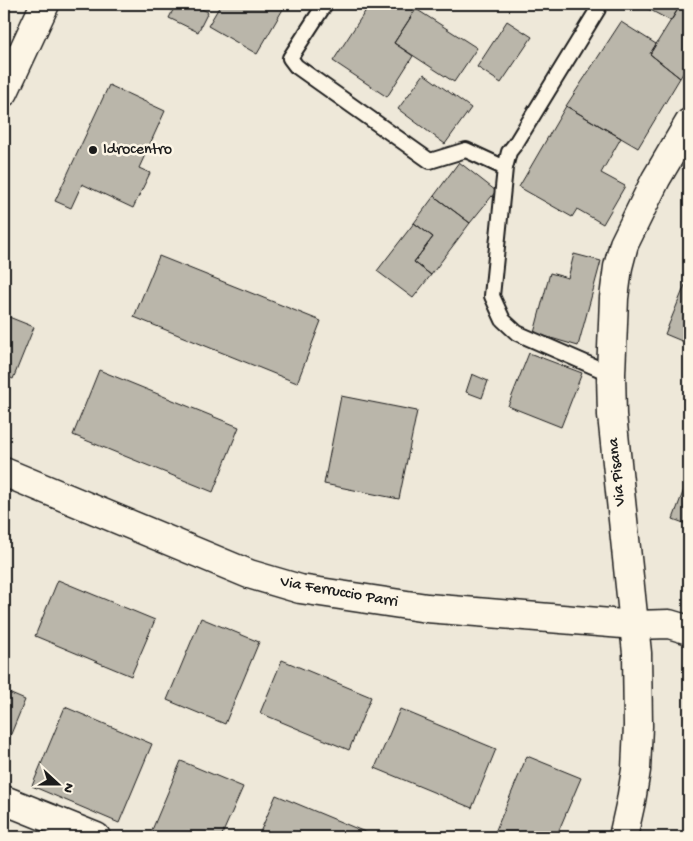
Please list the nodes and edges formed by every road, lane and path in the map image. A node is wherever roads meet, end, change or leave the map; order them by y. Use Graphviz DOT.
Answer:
graph roads {
  1 [pos="45,4"];
  2 [pos="325,4"];
  3 [pos="598,9"];
  4 [pos="4,92"];
  5 [pos="689,123"];
  6 [pos="505,168"];
  7 [pos="611,374"];
  8 [pos="4,472"];
  9 [pos="634,625"];
  10 [pos="689,630"];
  11 [pos="4,800"];
  12 [pos="96,837"];
  13 [pos="623,837"];
  1 -- 4 [label="main road"];
  2 -- 6 [label="lane"];
  3 -- 6 [label="lane"];
  5 -- 7 [label="main road, Via Pisana"];
  6 -- 7 [label="lane"];
  7 -- 9 [label="main road, Via Pisana"];
  8 -- 9 [label="main road, Via Ferruccio Parri"];
  9 -- 10 [label="main road, Via Ferruccio Parri"];
  9 -- 13 [label="main road, Via Pisana"];
  11 -- 12 [label="main road"];
}
